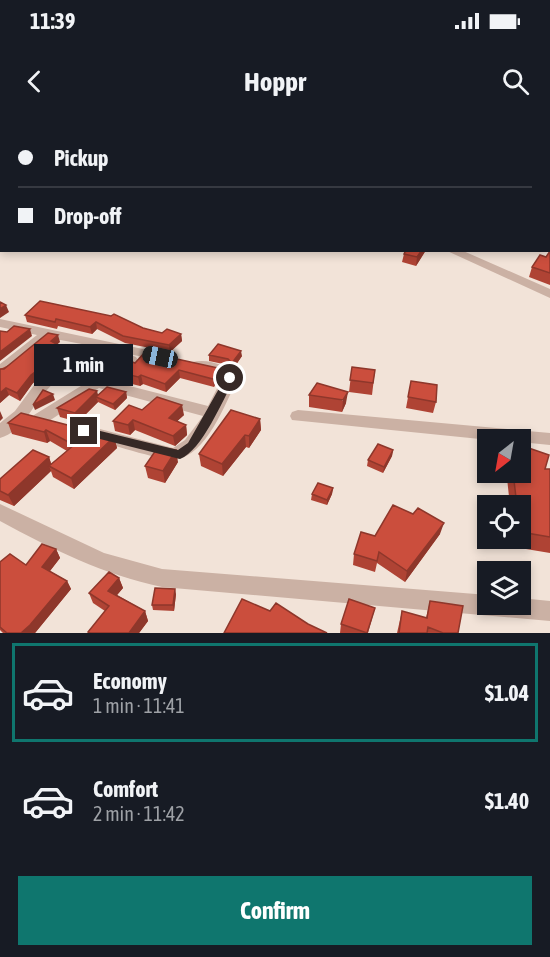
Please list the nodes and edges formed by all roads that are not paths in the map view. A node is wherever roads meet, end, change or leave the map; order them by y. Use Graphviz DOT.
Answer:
graph roads {
  1 [pos="455,252"];
  2 [pos="550,294"];
  3 [pos="2,325"];
  4 [pos="49,332"];
  5 [pos="99,343"];
  6 [pos="141,353"];
  7 [pos="0,371"];
  8 [pos="99,383"];
  9 [pos="212,413"];
  10 [pos="21,415"];
  11 [pos="298,416"];
  12 [pos="40,419"];
  13 [pos="62,425"];
  14 [pos="84,431"];
  15 [pos="0,432"];
  16 [pos="550,439"];
  17 [pos="0,512"];
  18 [pos="550,611"];
  1 -- 2 [label="street"];
  3 -- 4 [label="street"];
  4 -- 5 [label="street"];
  4 -- 7 [label="street"];
  5 -- 6 [label="street"];
  5 -- 10 [label="street"];
  6 -- 8 [label="street"];
  6 -- 9 [label="street"];
  8 -- 9 [label="street"];
  8 -- 12 [label="street"];
  9 -- 14 [label="street"];
  10 -- 12 [label="street"];
  10 -- 15 [label="street"];
  11 -- 16 [label="street"];
  12 -- 13 [label="street"];
  17 -- 18 [label="street"];
}
